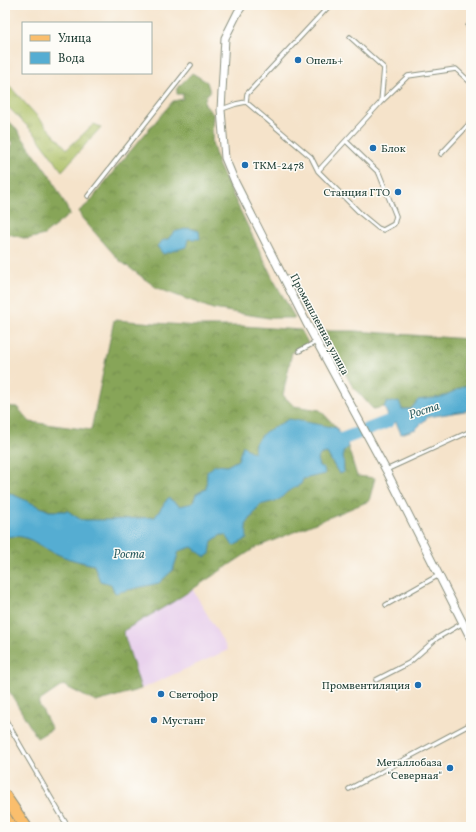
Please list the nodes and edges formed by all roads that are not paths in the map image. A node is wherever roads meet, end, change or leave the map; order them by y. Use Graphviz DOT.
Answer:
graph roads {
  1 [pos="243,5"];
  2 [pos="330,5"];
  3 [pos="350,37"];
  4 [pos="191,65"];
  5 [pos="471,83"];
  6 [pos="246,102"];
  7 [pos="381,102"];
  8 [pos="221,110"];
  9 [pos="471,122"];
  10 [pos="346,141"];
  11 [pos="441,154"];
  12 [pos="318,171"];
  13 [pos="88,196"];
  14 [pos="316,342"];
  15 [pos="299,351"];
  16 [pos="471,431"];
  17 [pos="386,470"];
  18 [pos="439,574"];
  19 [pos="386,605"];
  20 [pos="463,623"];
  21 [pos="471,639"];
  22 [pos="376,680"];
  23 [pos="5,719"];
  24 [pos="471,724"];
  25 [pos="349,789"];
  26 [pos="5,796"];
  27 [pos="5,817"];
  28 [pos="11,827"];
  29 [pos="26,827"];
  30 [pos="68,827"];
  1 -- 8 [label="street, Промышленная улица"];
  2 -- 6 [label="lane"];
  3 -- 7 [label="lane"];
  4 -- 13 [label="lane"];
  5 -- 7 [label="lane"];
  6 -- 8 [label="lane"];
  6 -- 12 [label="lane"];
  7 -- 10 [label="lane"];
  8 -- 14 [label="street, Промышленная улица"];
  9 -- 11 [label="lane"];
  10 -- 12 [label="lane"];
  10 -- 12 [label="lane"];
  14 -- 15 [label="lane"];
  14 -- 17 [label="street, Промышленная улица"];
  16 -- 17 [label="lane"];
  17 -- 18 [label="street, Промышленная улица"];
  18 -- 19 [label="lane"];
  18 -- 20 [label="street, Промышленная улица"];
  20 -- 21 [label="street, Промышленная улица"];
  20 -- 22 [label="lane"];
  23 -- 30 [label="lane"];
  24 -- 25 [label="lane"];
  26 -- 29 [label="main road"];
  27 -- 28 [label="main road"];
}
